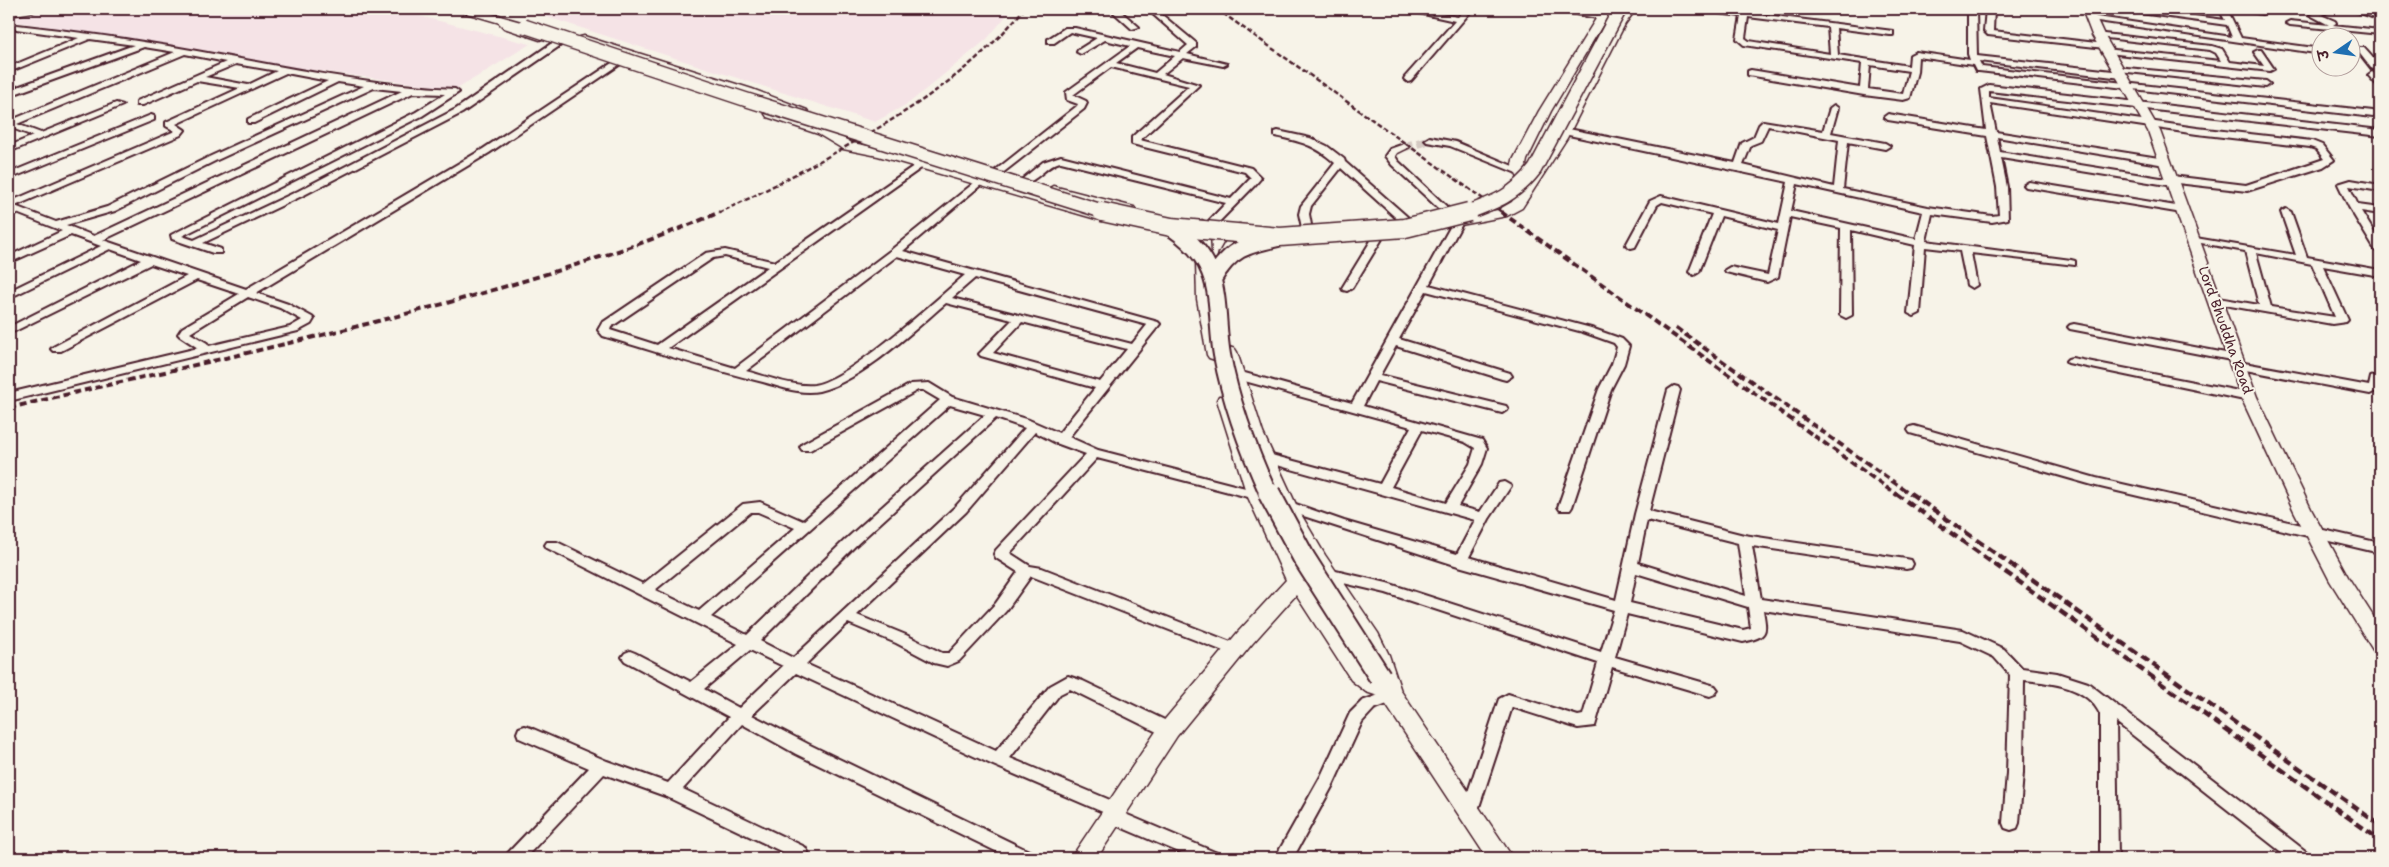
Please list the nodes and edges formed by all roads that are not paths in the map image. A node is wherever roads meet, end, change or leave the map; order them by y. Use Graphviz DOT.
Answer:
graph roads {
  1 [pos="33,9"];
  2 [pos="464,9"];
  3 [pos="1114,9"];
  4 [pos="1151,9"];
  5 [pos="1405,9"];
  6 [pos="1469,9"];
  7 [pos="1553,9"];
  8 [pos="1620,9"];
  9 [pos="1630,9"];
  10 [pos="1703,9"];
  11 [pos="1972,9"];
  12 [pos="1990,9"];
  13 [pos="2126,9"];
  14 [pos="2223,9"];
  15 [pos="2237,9"];
  16 [pos="2266,9"];
  17 [pos="2331,9"];
  18 [pos="2354,9"];
  19 [pos="9,13"];
  20 [pos="1605,13"];
  21 [pos="2089,13"];
  22 [pos="1745,15"];
  23 [pos="499,18"];
  24 [pos="2380,18"];
  25 [pos="1458,19"];
  26 [pos="2290,22"];
  27 [pos="2228,23"];
  28 [pos="9,26"];
  29 [pos="1832,26"];
  30 [pos="1135,27"];
  31 [pos="2340,28"];
  32 [pos="2346,28"];
  33 [pos="30,29"];
  34 [pos="1971,30"];
  35 [pos="2362,30"];
  36 [pos="1988,31"];
  37 [pos="2380,32"];
  38 [pos="1890,33"];
  39 [pos="16,35"];
  40 [pos="88,37"];
  41 [pos="1104,37"];
  42 [pos="2238,40"];
  43 [pos="1051,41"];
  44 [pos="558,43"];
  45 [pos="143,44"];
  46 [pos="2104,44"];
  47 [pos="1136,45"];
  48 [pos="2312,51"];
  49 [pos="2362,51"];
  50 [pos="183,52"];
  51 [pos="1081,52"];
  52 [pos="2258,52"];
  53 [pos="1182,55"];
  54 [pos="1834,56"];
  55 [pos="235,60"];
  56 [pos="1975,61"];
  57 [pos="1866,62"];
  58 [pos="618,63"];
  59 [pos="1110,64"];
  60 [pos="1223,64"];
  61 [pos="2227,64"];
  62 [pos="1913,69"];
  63 [pos="2380,69"];
  64 [pos="9,70"];
  65 [pos="286,70"];
  66 [pos="1751,73"];
  67 [pos="1157,75"];
  68 [pos="2372,75"];
  69 [pos="2123,77"];
  70 [pos="196,78"];
  71 [pos="1408,79"];
  72 [pos="336,80"];
  73 [pos="2380,83"];
  74 [pos="2266,84"];
  75 [pos="372,86"];
  76 [pos="247,87"];
  77 [pos="412,90"];
  78 [pos="1864,92"];
  79 [pos="9,93"];
  80 [pos="1985,100"];
  81 [pos="2262,101"];
  82 [pos="140,102"];
  83 [pos="119,105"];
  84 [pos="2139,105"];
  85 [pos="1834,108"];
  86 [pos="2373,114"];
  87 [pos="1888,117"];
  88 [pos="151,118"];
  89 [pos="2275,121"];
  90 [pos="251,122"];
  91 [pos="9,124"];
  92 [pos="2149,124"];
  93 [pos="822,131"];
  94 [pos="1564,131"];
  95 [pos="2380,133"];
  96 [pos="1278,134"];
  97 [pos="1992,134"];
  98 [pos="1826,135"];
  99 [pos="40,136"];
  100 [pos="1844,138"];
  101 [pos="1430,140"];
  102 [pos="2293,142"];
  103 [pos="1885,146"];
  104 [pos="1404,147"];
  105 [pos="9,149"];
  106 [pos="1996,154"];
  107 [pos="1341,161"];
  108 [pos="2165,162"];
  109 [pos="923,165"];
  110 [pos="1738,167"];
  111 [pos="997,172"];
  112 [pos="9,176"];
  113 [pos="1525,178"];
  114 [pos="1793,179"];
  115 [pos="1025,181"];
  116 [pos="2172,181"];
  117 [pos="979,182"];
  118 [pos="2029,185"];
  119 [pos="2380,188"];
  120 [pos="1838,191"];
  121 [pos="1233,202"];
  122 [pos="9,206"];
  123 [pos="2354,207"];
  124 [pos="1928,210"];
  125 [pos="2182,210"];
  126 [pos="2380,211"];
  127 [pos="1718,212"];
  128 [pos="2286,212"];
  129 [pos="1787,213"];
  130 [pos="1458,222"];
  131 [pos="1408,223"];
  132 [pos="1442,224"];
  133 [pos="56,225"];
  134 [pos="1846,226"];
  135 [pos="1171,227"];
  136 [pos="1205,228"];
  137 [pos="1782,228"];
  138 [pos="1307,230"];
  139 [pos="71,231"];
  140 [pos="1237,234"];
  141 [pos="1280,237"];
  142 [pos="2376,237"];
  143 [pos="1377,238"];
  144 [pos="2194,239"];
  145 [pos="94,240"];
  146 [pos="195,243"];
  147 [pos="1920,244"];
  148 [pos="111,245"];
  149 [pos="1631,245"];
  150 [pos="1965,248"];
  151 [pos="2250,250"];
  152 [pos="2380,250"];
  153 [pos="217,251"];
  154 [pos="895,252"];
  155 [pos="2303,259"];
  156 [pos="9,260"];
  157 [pos="150,260"];
  158 [pos="2316,261"];
  159 [pos="2071,263"];
  160 [pos="776,266"];
  161 [pos="1730,270"];
  162 [pos="1694,272"];
  163 [pos="2380,273"];
  164 [pos="973,274"];
  165 [pos="196,276"];
  166 [pos="1213,279"];
  167 [pos="1972,285"];
  168 [pos="1424,287"];
  169 [pos="1346,288"];
  170 [pos="246,294"];
  171 [pos="9,295"];
  172 [pos="943,299"];
  173 [pos="2213,300"];
  174 [pos="2266,308"];
  175 [pos="1914,314"];
  176 [pos="1846,315"];
  177 [pos="1018,320"];
  178 [pos="2074,327"];
  179 [pos="9,331"];
  180 [pos="1392,341"];
  181 [pos="1136,348"];
  182 [pos="57,349"];
  183 [pos="659,349"];
  184 [pos="204,351"];
  185 [pos="2072,361"];
  186 [pos="2238,362"];
  187 [pos="738,372"];
  188 [pos="1234,374"];
  189 [pos="1506,376"];
  190 [pos="1373,377"];
  191 [pos="2380,378"];
  192 [pos="1104,387"];
  193 [pos="1674,390"];
  194 [pos="9,397"];
  195 [pos="2249,397"];
  196 [pos="948,400"];
  197 [pos="1356,408"];
  198 [pos="1502,409"];
  199 [pos="993,414"];
  200 [pos="1418,425"];
  201 [pos="1033,427"];
  202 [pos="1914,430"];
  203 [pos="1060,440"];
  204 [pos="806,446"];
  205 [pos="1094,453"];
  206 [pos="1264,457"];
  207 [pos="1504,486"];
  208 [pos="1384,489"];
  209 [pos="1256,495"];
  210 [pos="1288,506"];
  211 [pos="1564,507"];
  212 [pos="1450,508"];
  213 [pos="1642,514"];
  214 [pos="1483,518"];
  215 [pos="805,528"];
  216 [pos="2314,533"];
  217 [pos="1744,540"];
  218 [pos="552,546"];
  219 [pos="2380,548"];
  220 [pos="1460,561"];
  221 [pos="1906,564"];
  222 [pos="1630,566"];
  223 [pos="1028,571"];
  224 [pos="1327,574"];
  225 [pos="1297,581"];
  226 [pos="645,590"];
  227 [pos="1756,604"];
  228 [pos="1622,607"];
  229 [pos="847,617"];
  230 [pos="701,618"];
  231 [pos="750,642"];
  232 [pos="2380,644"];
  233 [pos="1236,650"];
  234 [pos="630,657"];
  235 [pos="1607,660"];
  236 [pos="796,666"];
  237 [pos="2018,673"];
  238 [pos="1387,688"];
  239 [pos="692,690"];
  240 [pos="1710,690"];
  241 [pos="2105,705"];
  242 [pos="739,717"];
  243 [pos="1170,730"];
  244 [pos="526,733"];
  245 [pos="999,760"];
  246 [pos="601,766"];
  247 [pos="671,792"];
  248 [pos="1470,810"];
  249 [pos="1114,813"];
  250 [pos="2012,823"];
  251 [pos="802,856"];
  252 [pos="514,858"];
  253 [pos="1027,858"];
  254 [pos="1083,858"];
  255 [pos="1211,858"];
  256 [pos="1284,858"];
  257 [pos="1502,858"];
  258 [pos="2109,858"];
  259 [pos="2302,858"];
  1 -- 19 [label="main road"];
  2 -- 23 [label="main road"];
  3 -- 30 [label="street"];
  4 -- 53 [label="street"];
  5 -- 25 [label="street"];
  6 -- 25 [label="street"];
  7 -- 20 [label="street"];
  8 -- 141 [label="main road, bridge"];
  9 -- 94 [label="street"];
  10 -- 22 [label="street"];
  11 -- 34 [label="street"];
  12 -- 36 [label="street"];
  13 -- 27 [label="street"];
  14 -- 27 [label="street"];
  15 -- 16 [label="street"];
  17 -- 32 [label="street"];
  18 -- 24 [label="street"];
  20 -- 113 [label="street"];
  21 -- 42 [label="street"];
  21 -- 46 [label="street, Lord Bhuddha Road"];
  22 -- 29 [label="street"];
  22 -- 54 [label="street"];
  23 -- 44 [label="street"];
  23 -- 93 [label="street"];
  23 -- 135 [label="main road, bridge"];
  25 -- 71 [label="street"];
  26 -- 31 [label="street"];
  27 -- 42 [label="street"];
  28 -- 33 [label="street"];
  29 -- 38 [label="street"];
  29 -- 54 [label="street"];
  33 -- 39 [label="street"];
  33 -- 40 [label="street"];
  34 -- 36 [label="street"];
  34 -- 56 [label="street"];
  35 -- 37 [label="street"];
  36 -- 46 [label="street"];
  40 -- 45 [label="street"];
  40 -- 64 [label="street"];
  41 -- 43 [label="street"];
  41 -- 47 [label="street"];
  41 -- 51 [label="street"];
  42 -- 48 [label="street"];
  44 -- 58 [label="street"];
  44 -- 146 [label="street"];
  45 -- 50 [label="street"];
  45 -- 79 [label="street"];
  46 -- 61 [label="street"];
  46 -- 61 [label="street"];
  46 -- 69 [label="street, Lord Bhuddha Road"];
  47 -- 53 [label="street"];
  47 -- 59 [label="street"];
  49 -- 63 [label="street"];
  50 -- 55 [label="street"];
  50 -- 91 [label="street"];
  52 -- 61 [label="street"];
  53 -- 60 [label="street"];
  53 -- 67 [label="street"];
  54 -- 57 [label="street"];
  55 -- 65 [label="street"];
  55 -- 70 [label="street"];
  56 -- 62 [label="street"];
  56 -- 69 [label="street"];
  56 -- 69 [label="street"];
  57 -- 62 [label="street"];
  57 -- 78 [label="street"];
  58 -- 93 [label="street"];
  58 -- 170 [label="street"];
  59 -- 67 [label="street"];
  59 -- 111 [label="street"];
  62 -- 78 [label="street"];
  65 -- 72 [label="street"];
  65 -- 76 [label="street"];
  66 -- 78 [label="street"];
  67 -- 121 [label="street"];
  68 -- 73 [label="street"];
  69 -- 74 [label="street"];
  69 -- 81 [label="street"];
  69 -- 84 [label="street, Lord Bhuddha Road"];
  70 -- 76 [label="street"];
  70 -- 82 [label="street"];
  72 -- 75 [label="street"];
  72 -- 90 [label="street"];
  75 -- 77 [label="street"];
  75 -- 133 [label="street"];
  76 -- 122 [label="street"];
  77 -- 145 [label="street"];
  77 -- 146 [label="street"];
  80 -- 84 [label="street"];
  80 -- 92 [label="street"];
  80 -- 97 [label="street"];
  81 -- 86 [label="street"];
  81 -- 89 [label="street"];
  83 -- 99 [label="street"];
  84 -- 89 [label="street"];
  84 -- 92 [label="street, Lord Bhuddha Road"];
  85 -- 98 [label="street"];
  87 -- 97 [label="street"];
  88 -- 112 [label="street"];
  89 -- 95 [label="street"];
  89 -- 102 [label="street"];
  91 -- 99 [label="street"];
  92 -- 102 [label="street"];
  92 -- 108 [label="street, Lord Bhuddha Road"];
  93 -- 109 [label="street"];
  94 -- 110 [label="street"];
  94 -- 113 [label="street"];
  96 -- 107 [label="street"];
  97 -- 106 [label="street"];
  97 -- 108 [label="street"];
  98 -- 100 [label="street"];
  98 -- 110 [label="street"];
  99 -- 105 [label="street"];
  100 -- 103 [label="street"];
  100 -- 120 [label="street"];
  101 -- 113 [label="street"];
  102 -- 116 [label="street"];
  104 -- 130 [label="street"];
  106 -- 116 [label="street"];
  106 -- 124 [label="street"];
  107 -- 131 [label="street"];
  107 -- 138 [label="street"];
  108 -- 116 [label="street, Lord Bhuddha Road"];
  109 -- 111 [label="street"];
  109 -- 117 [label="street"];
  109 -- 160 [label="street"];
  110 -- 114 [label="street"];
  111 -- 115 [label="street"];
  113 -- 130 [label="street"];
  114 -- 120 [label="street"];
  114 -- 129 [label="street"];
  115 -- 121 [label="street"];
  115 -- 136 [label="street"];
  116 -- 125 [label="street, Lord Bhuddha Road"];
  117 -- 136 [label="street"];
  117 -- 154 [label="street"];
  118 -- 125 [label="street"];
  119 -- 123 [label="street"];
  120 -- 124 [label="street"];
  121 -- 136 [label="street"];
  122 -- 133 [label="street"];
  123 -- 126 [label="street"];
  123 -- 142 [label="street"];
  124 -- 147 [label="street"];
  125 -- 144 [label="street, Lord Bhuddha Road"];
  127 -- 137 [label="street"];
  127 -- 149 [label="street"];
  127 -- 162 [label="street"];
  128 -- 155 [label="street"];
  129 -- 134 [label="street"];
  129 -- 137 [label="street"];
  130 -- 132 [label="street"];
  130 -- 168 [label="street"];
  131 -- 132 [label="street"];
  131 -- 138 [label="street"];
  132 -- 143 [label="street"];
  133 -- 139 [label="street"];
  134 -- 147 [label="street"];
  134 -- 176 [label="street"];
  135 -- 141 [label="main road, bridge"];
  135 -- 166 [label="street, bridge"];
  136 -- 140 [label="street"];
  136 -- 209 [label="street"];
  137 -- 161 [label="street"];
  138 -- 140 [label="street"];
  139 -- 145 [label="street"];
  139 -- 156 [label="street"];
  140 -- 143 [label="street"];
  140 -- 188 [label="street"];
  141 -- 166 [label="street, bridge"];
  142 -- 152 [label="street"];
  143 -- 169 [label="street"];
  144 -- 151 [label="street"];
  144 -- 173 [label="street, Lord Bhuddha Road"];
  145 -- 148 [label="street"];
  146 -- 153 [label="street"];
  147 -- 150 [label="street"];
  147 -- 175 [label="street"];
  148 -- 157 [label="street"];
  148 -- 171 [label="street"];
  150 -- 159 [label="street"];
  150 -- 167 [label="street"];
  151 -- 155 [label="street"];
  151 -- 174 [label="street"];
  154 -- 164 [label="street"];
  154 -- 187 [label="street"];
  155 -- 158 [label="street"];
  157 -- 165 [label="street"];
  157 -- 179 [label="street"];
  158 -- 163 [label="street"];
  158 -- 174 [label="street"];
  160 -- 183 [label="street"];
  160 -- 183 [label="street"];
  164 -- 172 [label="street"];
  164 -- 181 [label="street"];
  165 -- 170 [label="street"];
  165 -- 182 [label="street"];
  166 -- 238 [label="street, bridge"];
  168 -- 180 [label="street"];
  168 -- 211 [label="street"];
  170 -- 184 [label="street"];
  170 -- 184 [label="street"];
  172 -- 177 [label="street"];
  172 -- 187 [label="street"];
  173 -- 174 [label="street"];
  173 -- 186 [label="street, Lord Bhuddha Road"];
  177 -- 181 [label="street"];
  177 -- 192 [label="street"];
  178 -- 186 [label="street"];
  180 -- 189 [label="street"];
  180 -- 190 [label="street"];
  181 -- 192 [label="street"];
  183 -- 187 [label="street"];
  184 -- 194 [label="street"];
  185 -- 195 [label="street"];
  186 -- 191 [label="street"];
  186 -- 195 [label="street, Lord Bhuddha Road"];
  188 -- 197 [label="street"];
  188 -- 206 [label="street"];
  190 -- 197 [label="street"];
  190 -- 198 [label="street"];
  192 -- 203 [label="street"];
  193 -- 213 [label="street"];
  195 -- 216 [label="street, Lord Bhuddha Road"];
  196 -- 199 [label="street"];
  196 -- 204 [label="street"];
  196 -- 215 [label="street"];
  197 -- 200 [label="street"];
  199 -- 201 [label="street"];
  199 -- 231 [label="street"];
  200 -- 208 [label="street"];
  200 -- 212 [label="street"];
  201 -- 203 [label="street"];
  201 -- 229 [label="street"];
  202 -- 216 [label="street"];
  203 -- 205 [label="street"];
  205 -- 209 [label="street"];
  205 -- 223 [label="street"];
  206 -- 208 [label="street"];
  206 -- 210 [label="street"];
  207 -- 214 [label="street"];
  208 -- 212 [label="street"];
  209 -- 225 [label="street"];
  210 -- 220 [label="street"];
  210 -- 224 [label="street"];
  212 -- 214 [label="street"];
  213 -- 217 [label="street"];
  213 -- 222 [label="street"];
  214 -- 220 [label="street"];
  215 -- 226 [label="street"];
  215 -- 230 [label="street"];
  216 -- 219 [label="street"];
  216 -- 232 [label="street, Lord Bhuddha Road"];
  217 -- 221 [label="street"];
  217 -- 227 [label="street"];
  218 -- 226 [label="street"];
  220 -- 228 [label="street"];
  222 -- 227 [label="street"];
  222 -- 228 [label="street"];
  223 -- 229 [label="street"];
  223 -- 233 [label="street"];
  224 -- 235 [label="street"];
  224 -- 238 [label="street"];
  225 -- 233 [label="street"];
  225 -- 238 [label="street"];
  226 -- 230 [label="street"];
  227 -- 228 [label="street"];
  227 -- 237 [label="street"];
  228 -- 235 [label="street"];
  229 -- 236 [label="street"];
  230 -- 231 [label="street"];
  231 -- 236 [label="street"];
  231 -- 239 [label="street"];
  233 -- 243 [label="street"];
  234 -- 239 [label="street"];
  235 -- 240 [label="street"];
  235 -- 248 [label="street"];
  236 -- 242 [label="street"];
  236 -- 245 [label="street"];
  237 -- 241 [label="street"];
  237 -- 250 [label="street"];
  238 -- 248 [label="street"];
  238 -- 256 [label="street"];
  239 -- 242 [label="street"];
  241 -- 258 [label="street"];
  241 -- 259 [label="street"];
  242 -- 247 [label="street"];
  242 -- 253 [label="street"];
  243 -- 245 [label="street"];
  243 -- 249 [label="street"];
  244 -- 246 [label="street"];
  245 -- 249 [label="street"];
  246 -- 247 [label="street"];
  246 -- 252 [label="street"];
  247 -- 251 [label="street"];
  248 -- 257 [label="street"];
  249 -- 254 [label="street"];
  249 -- 255 [label="street"];
}
